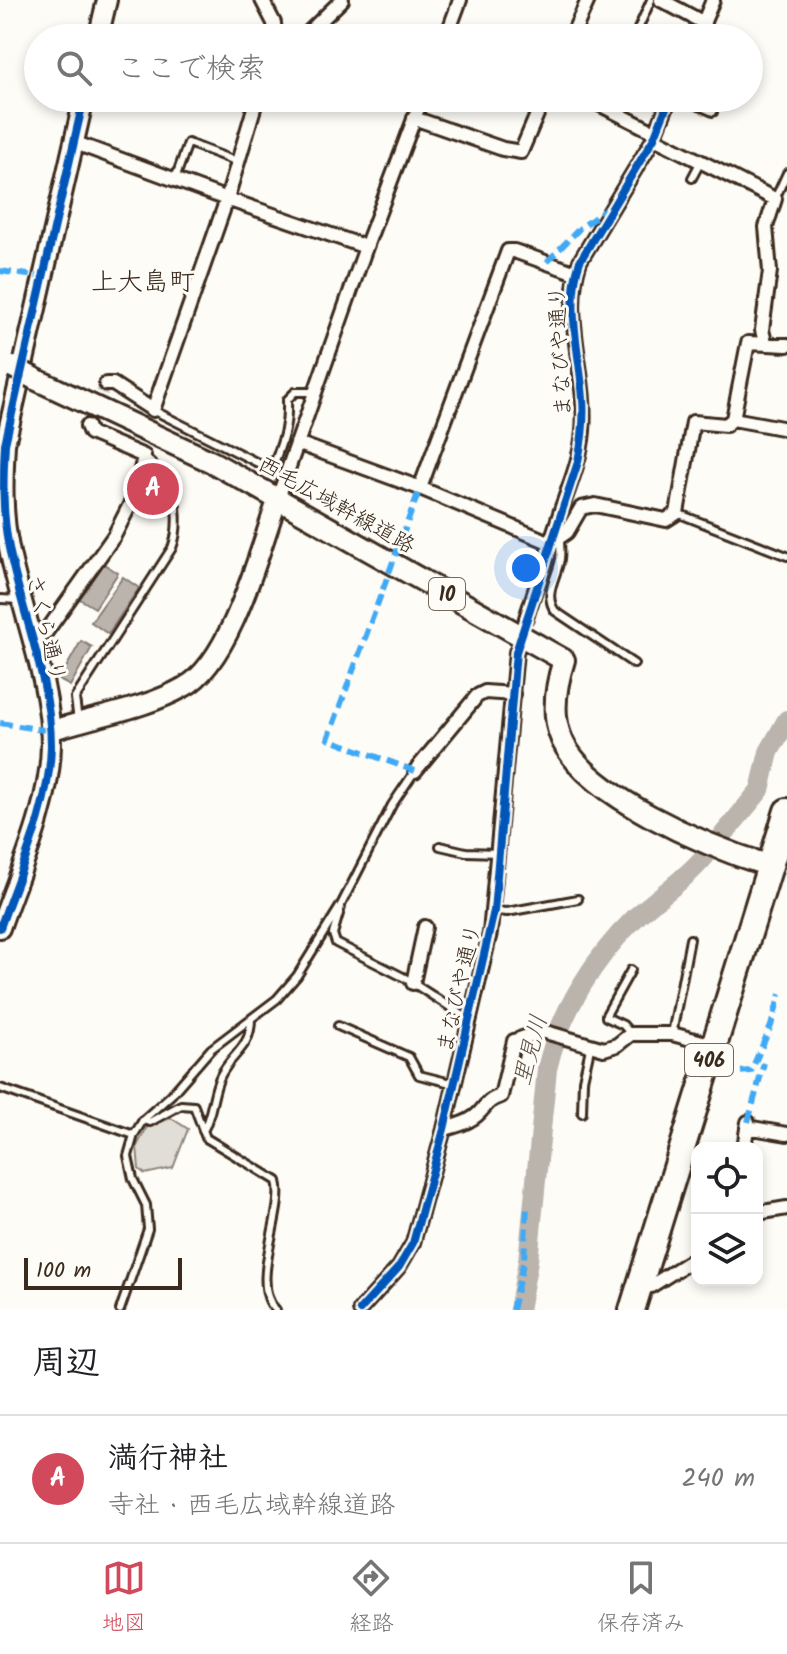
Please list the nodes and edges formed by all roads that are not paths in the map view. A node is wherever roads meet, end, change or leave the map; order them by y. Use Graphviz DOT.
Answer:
graph roads {
  1 [pos="107,0"];
  2 [pos="262,0"];
  3 [pos="342,0"];
  4 [pos="460,0"];
  5 [pos="588,0"];
  6 [pos="651,0"];
  7 [pos="661,0"];
  8 [pos="713,0"];
  9 [pos="704,23"];
  10 [pos="101,24"];
  11 [pos="274,24"];
  12 [pos="317,24"];
  13 [pos="451,24"];
  14 [pos="577,24"];
  15 [pos="640,24"];
  16 [pos="80,112"];
  17 [pos="253,112"];
  18 [pos="416,112"];
  19 [pos="538,112"];
  20 [pos="612,112"];
  21 [pos="664,112"];
  22 [pos="414,118"];
  23 [pos="655,136"];
  24 [pos="73,142"];
  25 [pos="701,161"];
  26 [pos="238,162"];
  27 [pos="787,173"];
  28 [pos="692,178"];
  29 [pos="175,180"];
  30 [pos="227,199"];
  31 [pos="775,199"];
  32 [pos="366,247"];
  33 [pos="576,273"];
  34 [pos="765,342"];
  35 [pos="787,345"];
  36 [pos="6,364"];
  37 [pos="106,384"];
  38 [pos="316,392"];
  39 [pos="153,410"];
  40 [pos="733,419"];
  41 [pos="87,426"];
  42 [pos="787,429"];
  43 [pos="297,443"];
  44 [pos="144,456"];
  45 [pos="420,488"];
  46 [pos="278,498"];
  47 [pos="677,513"];
  48 [pos="555,541"];
  49 [pos="787,556"];
  50 [pos="0,599"];
  51 [pos="23,600"];
  52 [pos="526,618"];
  53 [pos="32,639"];
  54 [pos="516,652"];
  55 [pos="634,664"];
  56 [pos="513,694"];
  57 [pos="78,724"];
  58 [pos="50,731"];
  59 [pos="415,771"];
  60 [pos="787,811"];
  61 [pos="440,846"];
  62 [pos="499,853"];
  63 [pos="770,866"];
  64 [pos="578,899"];
  65 [pos="341,905"];
  66 [pos="494,911"];
  67 [pos="425,927"];
  68 [pos="0,928"];
  69 [pos="690,939"];
  70 [pos="631,970"];
  71 [pos="413,983"];
  72 [pos="251,1019"];
  73 [pos="470,1020"];
  74 [pos="338,1026"];
  75 [pos="631,1034"];
  76 [pos="672,1034"];
  77 [pos="591,1044"];
  78 [pos="714,1045"];
  79 [pos="455,1084"];
  80 [pos="0,1088"];
  81 [pos="582,1113"];
  82 [pos="143,1120"];
  83 [pos="444,1129"];
  84 [pos="202,1133"];
  85 [pos="787,1134"];
  86 [pos="134,1135"];
  87 [pos="745,1142"];
  88 [pos="787,1208"];
  89 [pos="763,1212"];
  90 [pos="691,1261"];
  91 [pos="636,1299"];
  92 [pos="120,1310"];
  93 [pos="276,1310"];
  94 [pos="360,1310"];
  1 -- 10 [label="street"];
  2 -- 11 [label="street"];
  3 -- 12 [label="street"];
  4 -- 13 [label="street"];
  5 -- 14 [label="street"];
  6 -- 15 [label="lane"];
  7 -- 9 [label="street"];
  8 -- 9 [label="street"];
  16 -- 24 [label="street, さくら通り"];
  17 -- 26 [label="street"];
  18 -- 22 [label="street"];
  19 -- 22 [label="street"];
  20 -- 23 [label="street"];
  21 -- 23 [label="street, まなびや通り"];
  22 -- 32 [label="street"];
  23 -- 25 [label="street"];
  23 -- 33 [label="street, まなびや通り"];
  24 -- 29 [label="street"];
  24 -- 51 [label="street, さくら通り"];
  25 -- 28 [label="lane"];
  25 -- 31 [label="street"];
  26 -- 29 [label="lane"];
  26 -- 30 [label="street"];
  27 -- 31 [label="lane"];
  29 -- 30 [label="street"];
  30 -- 32 [label="street"];
  30 -- 39 [label="street"];
  31 -- 34 [label="street"];
  32 -- 38 [label="street"];
  33 -- 45 [label="street"];
  33 -- 48 [label="street, まなびや通り"];
  34 -- 35 [label="street"];
  34 -- 40 [label="street"];
  36 -- 46 [label="main road, 西毛広域幹線道路 / 10, bridge"];
  37 -- 39 [label="street"];
  38 -- 39 [label="lane"];
  38 -- 43 [label="street"];
  40 -- 42 [label="street"];
  40 -- 47 [label="street"];
  41 -- 44 [label="street"];
  43 -- 45 [label="street"];
  43 -- 46 [label="street"];
  44 -- 53 [label="street"];
  44 -- 57 [label="lane"];
  45 -- 48 [label="street"];
  46 -- 57 [label="street"];
  46 -- 63 [label="main road, 西毛広域幹線道路 / 10"];
  47 -- 48 [label="street"];
  47 -- 49 [label="lane"];
  48 -- 52 [label="street, まなびや通り"];
  48 -- 55 [label="lane"];
  50 -- 51 [label="lane"];
  51 -- 53 [label="street, さくら通り"];
  53 -- 58 [label="street, さくら通り"];
  54 -- 56 [label="street, まなびや通り"];
  56 -- 59 [label="street"];
  56 -- 62 [label="street, まなびや通り"];
  57 -- 58 [label="street"];
  58 -- 68 [label="street, さくら通り"];
  59 -- 65 [label="lane"];
  60 -- 63 [label="highway, 406"];
  61 -- 62 [label="lane"];
  62 -- 66 [label="street, まなびや通り"];
  63 -- 78 [label="highway, 406"];
  64 -- 66 [label="lane"];
  65 -- 71 [label="lane"];
  65 -- 72 [label="lane"];
  66 -- 73 [label="street, まなびや通り"];
  67 -- 71 [label="street"];
  69 -- 76 [label="lane"];
  70 -- 75 [label="lane"];
  71 -- 73 [label="lane"];
  72 -- 82 [label="lane"];
  72 -- 84 [label="lane"];
  73 -- 79 [label="street, まなびや通り"];
  74 -- 79 [label="lane"];
  75 -- 76 [label="street"];
  75 -- 77 [label="street"];
  76 -- 78 [label="street"];
  77 -- 81 [label="lane"];
  77 -- 83 [label="street"];
  78 -- 91 [label="highway, 406"];
  79 -- 83 [label="street, まなびや通り"];
  80 -- 86 [label="lane"];
  82 -- 84 [label="lane"];
  82 -- 86 [label="lane"];
  83 -- 94 [label="street, まなびや通り"];
  84 -- 93 [label="lane"];
  85 -- 87 [label="street"];
  86 -- 92 [label="lane"];
  88 -- 89 [label="street"];
  90 -- 91 [label="street"];
}
